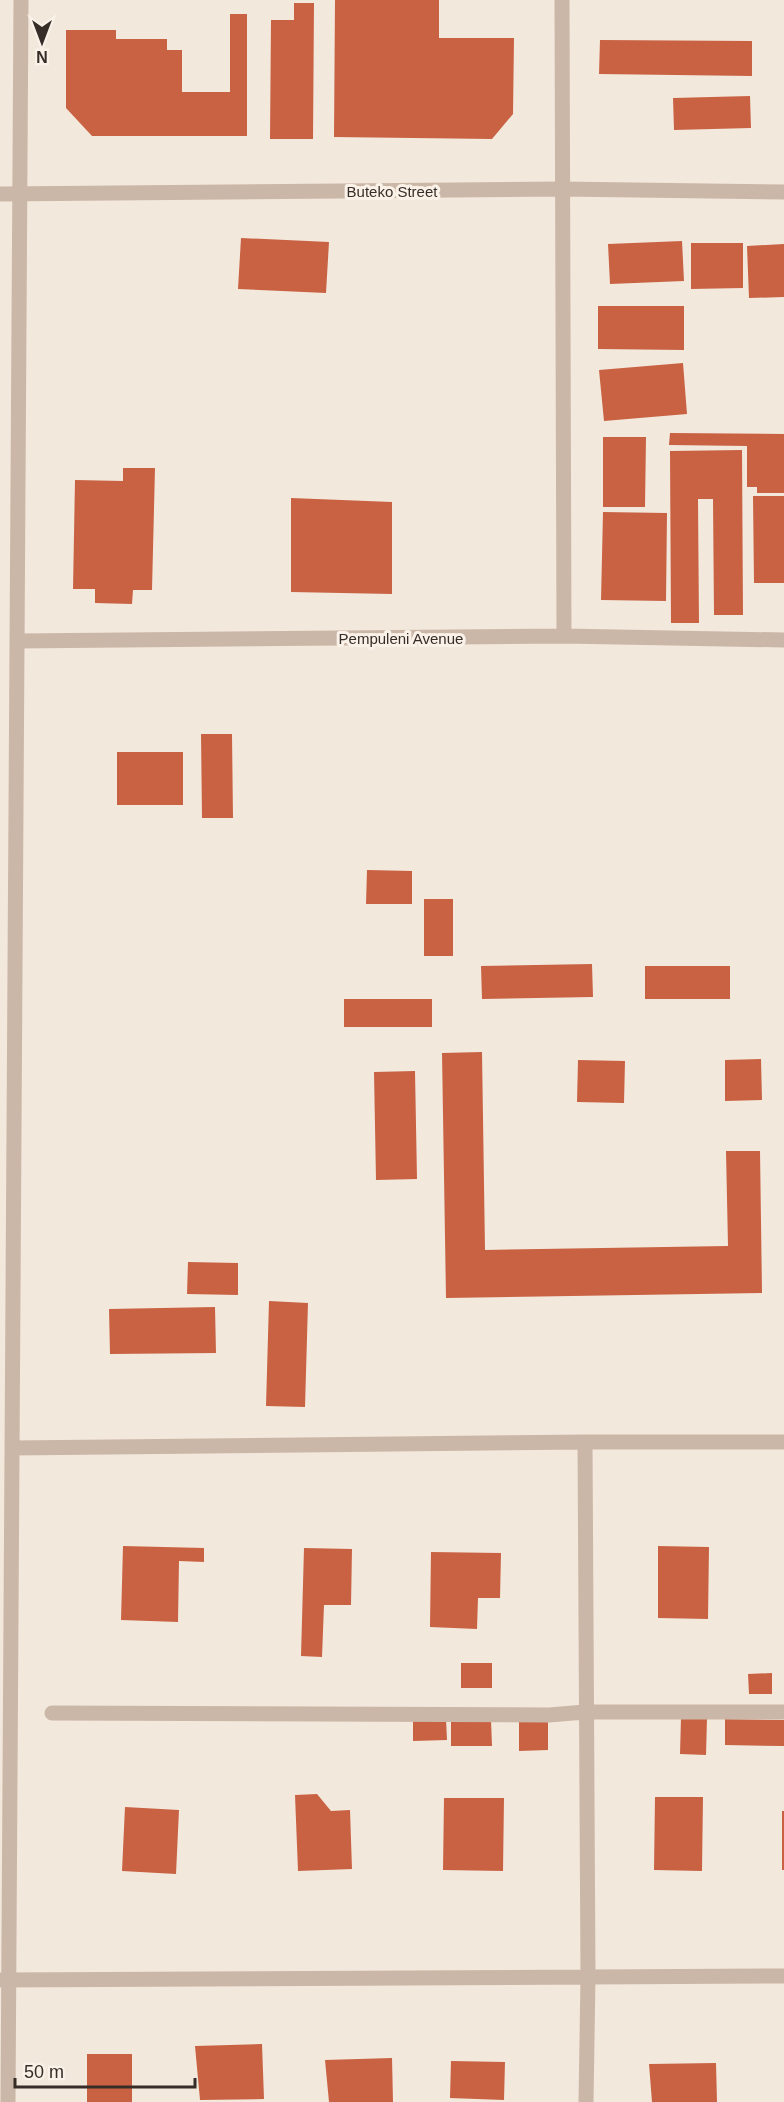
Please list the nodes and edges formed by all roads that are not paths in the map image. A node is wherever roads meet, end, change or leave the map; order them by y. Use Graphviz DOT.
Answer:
graph roads {
  1 [pos="21,0"];
  2 [pos="562,0"];
  3 [pos="561,189"];
  4 [pos="784,192"];
  5 [pos="0,194"];
  6 [pos="20,194"];
  7 [pos="564,636"];
  8 [pos="784,640"];
  9 [pos="17,641"];
  10 [pos="585,1442"];
  11 [pos="784,1442"];
  12 [pos="12,1448"];
  13 [pos="585,1712"];
  14 [pos="784,1712"];
  15 [pos="52,1713"];
  16 [pos="5,1735"];
  17 [pos="784,1976"];
  18 [pos="588,1977"];
  19 [pos="4,1980"];
  20 [pos="8,2102"];
  21 [pos="586,2102"];
  1 -- 6 [label="street"];
  2 -- 3 [label="street"];
  3 -- 4 [label="street, Buteko Street"];
  3 -- 6 [label="street, Buteko Street"];
  3 -- 7 [label="street"];
  5 -- 6 [label="street, Buteko Street"];
  6 -- 9 [label="street"];
  7 -- 8 [label="street, Pempuleni Avenue"];
  7 -- 9 [label="street, Pempuleni Avenue"];
  9 -- 12 [label="street"];
  10 -- 11 [label="street"];
  10 -- 12 [label="street"];
  10 -- 13 [label="street"];
  12 -- 16 [label="street"];
  13 -- 14 [label="street"];
  13 -- 15 [label="street"];
  13 -- 18 [label="street"];
  16 -- 19 [label="street"];
  17 -- 18 [label="street"];
  18 -- 19 [label="street"];
  18 -- 21 [label="street"];
  19 -- 20 [label="street"];
}
